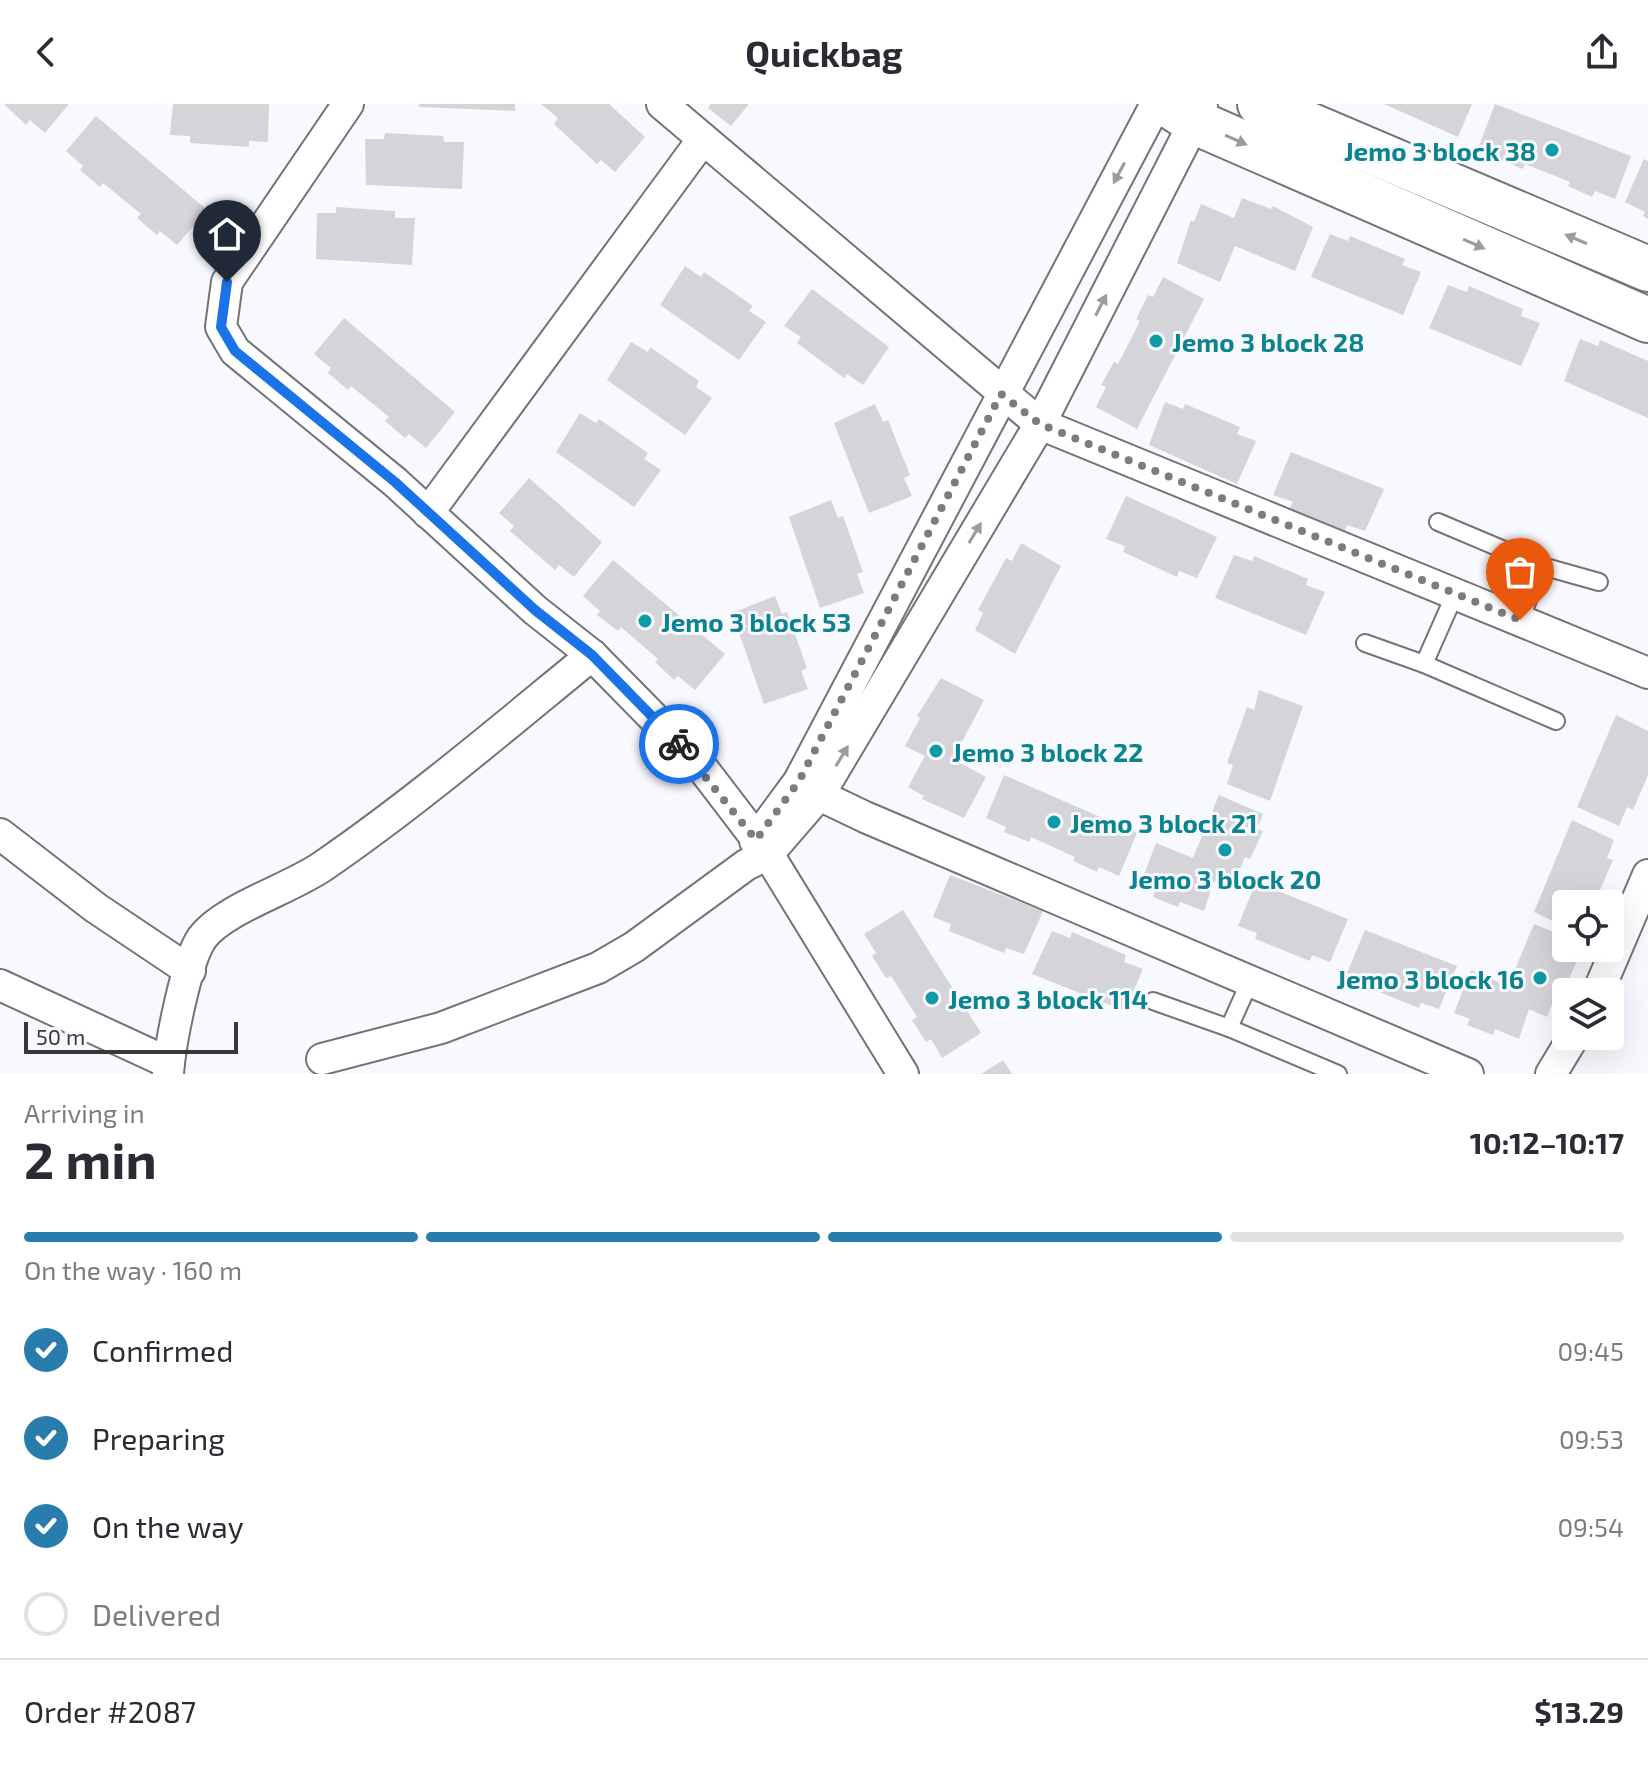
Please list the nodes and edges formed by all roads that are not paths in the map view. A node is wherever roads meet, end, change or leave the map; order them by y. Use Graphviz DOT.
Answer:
graph roads {
  1 [pos="348,104"];
  2 [pos="662,104"];
  3 [pos="1156,104"];
  4 [pos="1260,104"];
  5 [pos="1188,110"];
  6 [pos="703,139"];
  7 [pos="1648,269"];
  8 [pos="1648,320"];
  9 [pos="1001,394"];
  10 [pos="1040,424"];
  11 [pos="428,513"];
  12 [pos="1438,522"];
  13 [pos="1542,566"];
  14 [pos="1599,582"];
  15 [pos="1455,594"];
  16 [pos="1520,620"];
  17 [pos="1365,643"];
  18 [pos="592,655"];
  19 [pos="1424,664"];
  20 [pos="1648,673"];
  21 [pos="1556,721"];
  22 [pos="809,788"];
  23 [pos="0,834"];
  24 [pos="757,853"];
  25 [pos="1648,875"];
  26 [pos="190,971"];
  27 [pos="1604,978"];
  28 [pos="1250,981"];
  29 [pos="0,985"];
  30 [pos="1153,1001"];
  31 [pos="1229,1028"];
  32 [pos="1566,1050"];
  33 [pos="322,1059"];
  34 [pos="169,1069"];
  35 [pos="903,1074"];
  36 [pos="1338,1074"];
  37 [pos="1468,1074"];
  38 [pos="1551,1074"];
  1 -- 11 [label="street"];
  2 -- 6 [label="street"];
  3 -- 9 [label="street, one-way"];
  7 -- 4 [label="street, one-way"];
  5 -- 8 [label="street, one-way"];
  10 -- 5 [label="street, one-way"];
  6 -- 9 [label="street"];
  6 -- 11 [label="street"];
  9 -- 10 [label="street"];
  9 -- 22 [label="street"];
  10 -- 15 [label="street"];
  22 -- 10 [label="street, one-way"];
  11 -- 18 [label="street"];
  12 -- 13 [label="lane"];
  13 -- 14 [label="lane"];
  13 -- 16 [label="lane"];
  15 -- 16 [label="street"];
  15 -- 19 [label="lane"];
  16 -- 20 [label="street"];
  17 -- 19 [label="lane"];
  18 -- 24 [label="street"];
  18 -- 26 [label="street"];
  19 -- 21 [label="lane"];
  22 -- 24 [label="street"];
  22 -- 28 [label="street"];
  23 -- 26 [label="street"];
  24 -- 33 [label="street"];
  24 -- 35 [label="street"];
  25 -- 27 [label="street"];
  26 -- 34 [label="street"];
  28 -- 31 [label="lane"];
  28 -- 37 [label="street"];
  29 -- 34 [label="street"];
  30 -- 31 [label="lane"];
  31 -- 36 [label="lane"];
  32 -- 38 [label="street"];
}
